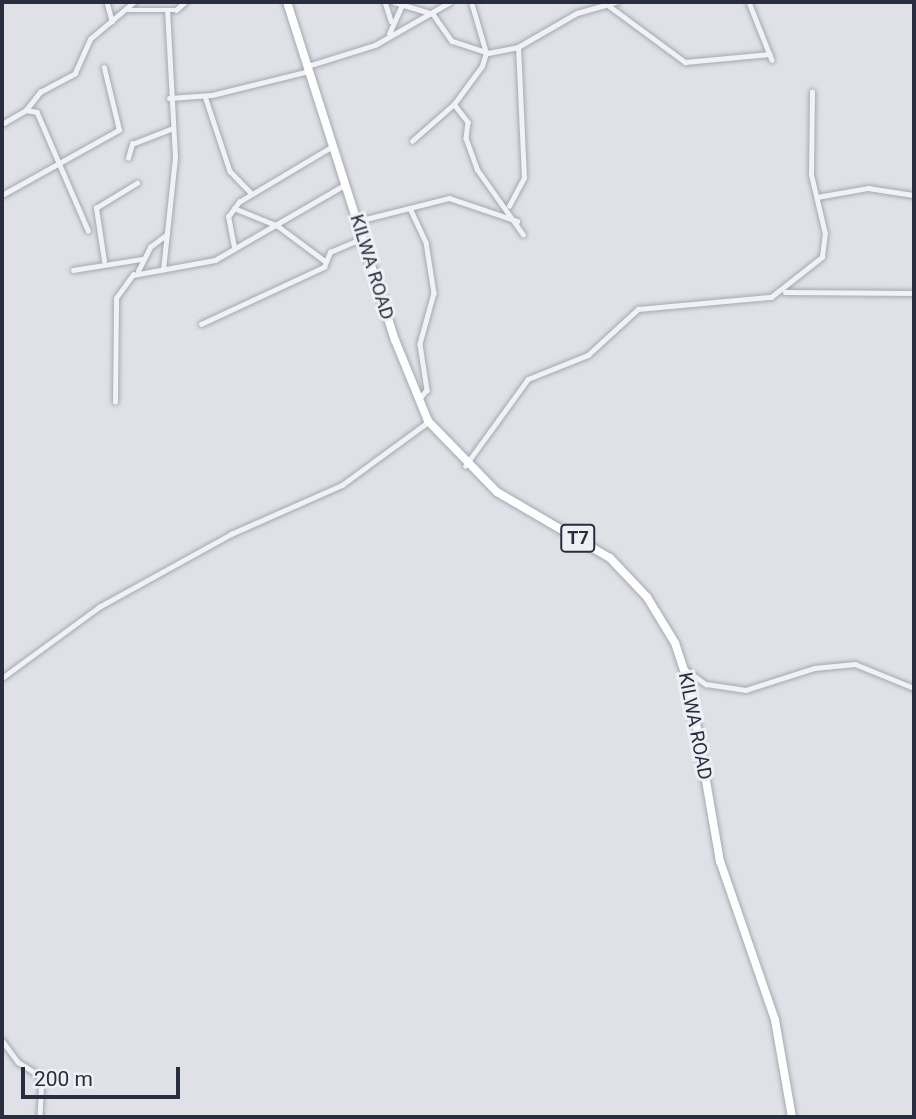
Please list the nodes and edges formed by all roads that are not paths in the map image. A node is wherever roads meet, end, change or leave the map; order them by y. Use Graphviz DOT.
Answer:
graph roads {
  1 [pos="107,2"];
  2 [pos="134,2"];
  3 [pos="185,2"];
  4 [pos="287,2"];
  5 [pos="385,2"];
  6 [pos="394,2"];
  7 [pos="450,2"];
  8 [pos="471,2"];
  9 [pos="616,2"];
  10 [pos="749,2"];
  11 [pos="607,4"];
  12 [pos="402,5"];
  13 [pos="127,10"];
  14 [pos="167,10"];
  15 [pos="429,12"];
  16 [pos="113,21"];
  17 [pos="392,22"];
  18 [pos="389,35"];
  19 [pos="518,47"];
  20 [pos="486,53"];
  21 [pos="770,54"];
  22 [pos="772,60"];
  23 [pos="104,68"];
  24 [pos="309,69"];
  25 [pos="812,92"];
  26 [pos="205,96"];
  27 [pos="169,99"];
  28 [pos="454,104"];
  29 [pos="26,110"];
  30 [pos="2,124"];
  31 [pos="173,127"];
  32 [pos="412,141"];
  33 [pos="334,145"];
  34 [pos="128,158"];
  35 [pos="64,161"];
  36 [pos="136,183"];
  37 [pos="346,184"];
  38 [pos="250,192"];
  39 [pos="2,194"];
  40 [pos="914,195"];
  41 [pos="817,197"];
  42 [pos="509,206"];
  43 [pos="234,208"];
  44 [pos="410,208"];
  45 [pos="358,221"];
  46 [pos="517,221"];
  47 [pos="278,226"];
  48 [pos="88,230"];
  49 [pos="167,233"];
  50 [pos="523,234"];
  51 [pos="364,238"];
  52 [pos="234,247"];
  53 [pos="142,259"];
  54 [pos="104,261"];
  55 [pos="326,261"];
  56 [pos="74,270"];
  57 [pos="163,270"];
  58 [pos="138,271"];
  59 [pos="784,292"];
  60 [pos="914,293"];
  61 [pos="201,324"];
  62 [pos="418,400"];
  63 [pos="115,402"];
  64 [pos="428,421"];
  65 [pos="465,466"];
  66 [pos="685,668"];
  67 [pos="2,678"];
  68 [pos="914,688"];
  69 [pos="2,1040"];
  70 [pos="40,1117"];
  71 [pos="792,1117"];
  1 -- 16 [label="street"];
  2 -- 13 [label="street"];
  3 -- 14 [label="street"];
  4 -- 24 [label="highway, KILWA ROAD / T7"];
  5 -- 17 [label="street"];
  6 -- 12 [label="street"];
  7 -- 15 [label="street"];
  8 -- 20 [label="street"];
  9 -- 11 [label="street"];
  10 -- 21 [label="street"];
  11 -- 19 [label="street"];
  11 -- 21 [label="street"];
  12 -- 15 [label="street"];
  12 -- 17 [label="street"];
  13 -- 14 [label="street"];
  13 -- 16 [label="street"];
  14 -- 27 [label="street"];
  15 -- 18 [label="street"];
  15 -- 20 [label="street"];
  16 -- 29 [label="street"];
  17 -- 18 [label="street"];
  18 -- 24 [label="street"];
  19 -- 20 [label="street"];
  19 -- 42 [label="street"];
  20 -- 28 [label="street"];
  21 -- 22 [label="street"];
  23 -- 35 [label="street"];
  24 -- 26 [label="street"];
  24 -- 33 [label="highway, KILWA ROAD / T7"];
  25 -- 41 [label="street"];
  26 -- 27 [label="street"];
  26 -- 38 [label="street"];
  27 -- 31 [label="street"];
  28 -- 32 [label="street"];
  28 -- 42 [label="street"];
  29 -- 30 [label="street"];
  29 -- 35 [label="street"];
  31 -- 34 [label="street"];
  31 -- 49 [label="street"];
  33 -- 37 [label="highway, KILWA ROAD / T7"];
  33 -- 38 [label="street"];
  35 -- 39 [label="street"];
  35 -- 48 [label="street"];
  36 -- 54 [label="street"];
  37 -- 45 [label="highway, KILWA ROAD / T7"];
  37 -- 47 [label="street"];
  38 -- 43 [label="street"];
  40 -- 41 [label="street"];
  41 -- 59 [label="street"];
  42 -- 46 [label="street"];
  43 -- 47 [label="street"];
  43 -- 52 [label="street"];
  44 -- 45 [label="street"];
  44 -- 46 [label="street"];
  44 -- 62 [label="street"];
  45 -- 51 [label="highway, KILWA ROAD / T7"];
  46 -- 50 [label="street"];
  47 -- 52 [label="street"];
  47 -- 55 [label="street"];
  49 -- 53 [label="street"];
  49 -- 57 [label="street"];
  51 -- 55 [label="street"];
  51 -- 62 [label="highway, KILWA ROAD / T7"];
  52 -- 57 [label="street"];
  53 -- 54 [label="street"];
  53 -- 58 [label="street"];
  54 -- 56 [label="street"];
  55 -- 61 [label="street"];
  57 -- 58 [label="street"];
  58 -- 63 [label="street"];
  59 -- 60 [label="street"];
  59 -- 65 [label="street"];
  62 -- 64 [label="highway, KILWA ROAD / T7"];
  64 -- 65 [label="highway, KILWA ROAD / T7"];
  64 -- 67 [label="street"];
  65 -- 66 [label="highway, KILWA ROAD / T7"];
  66 -- 68 [label="street"];
  66 -- 71 [label="highway, KILWA ROAD / T7"];
  69 -- 70 [label="street"];
}
